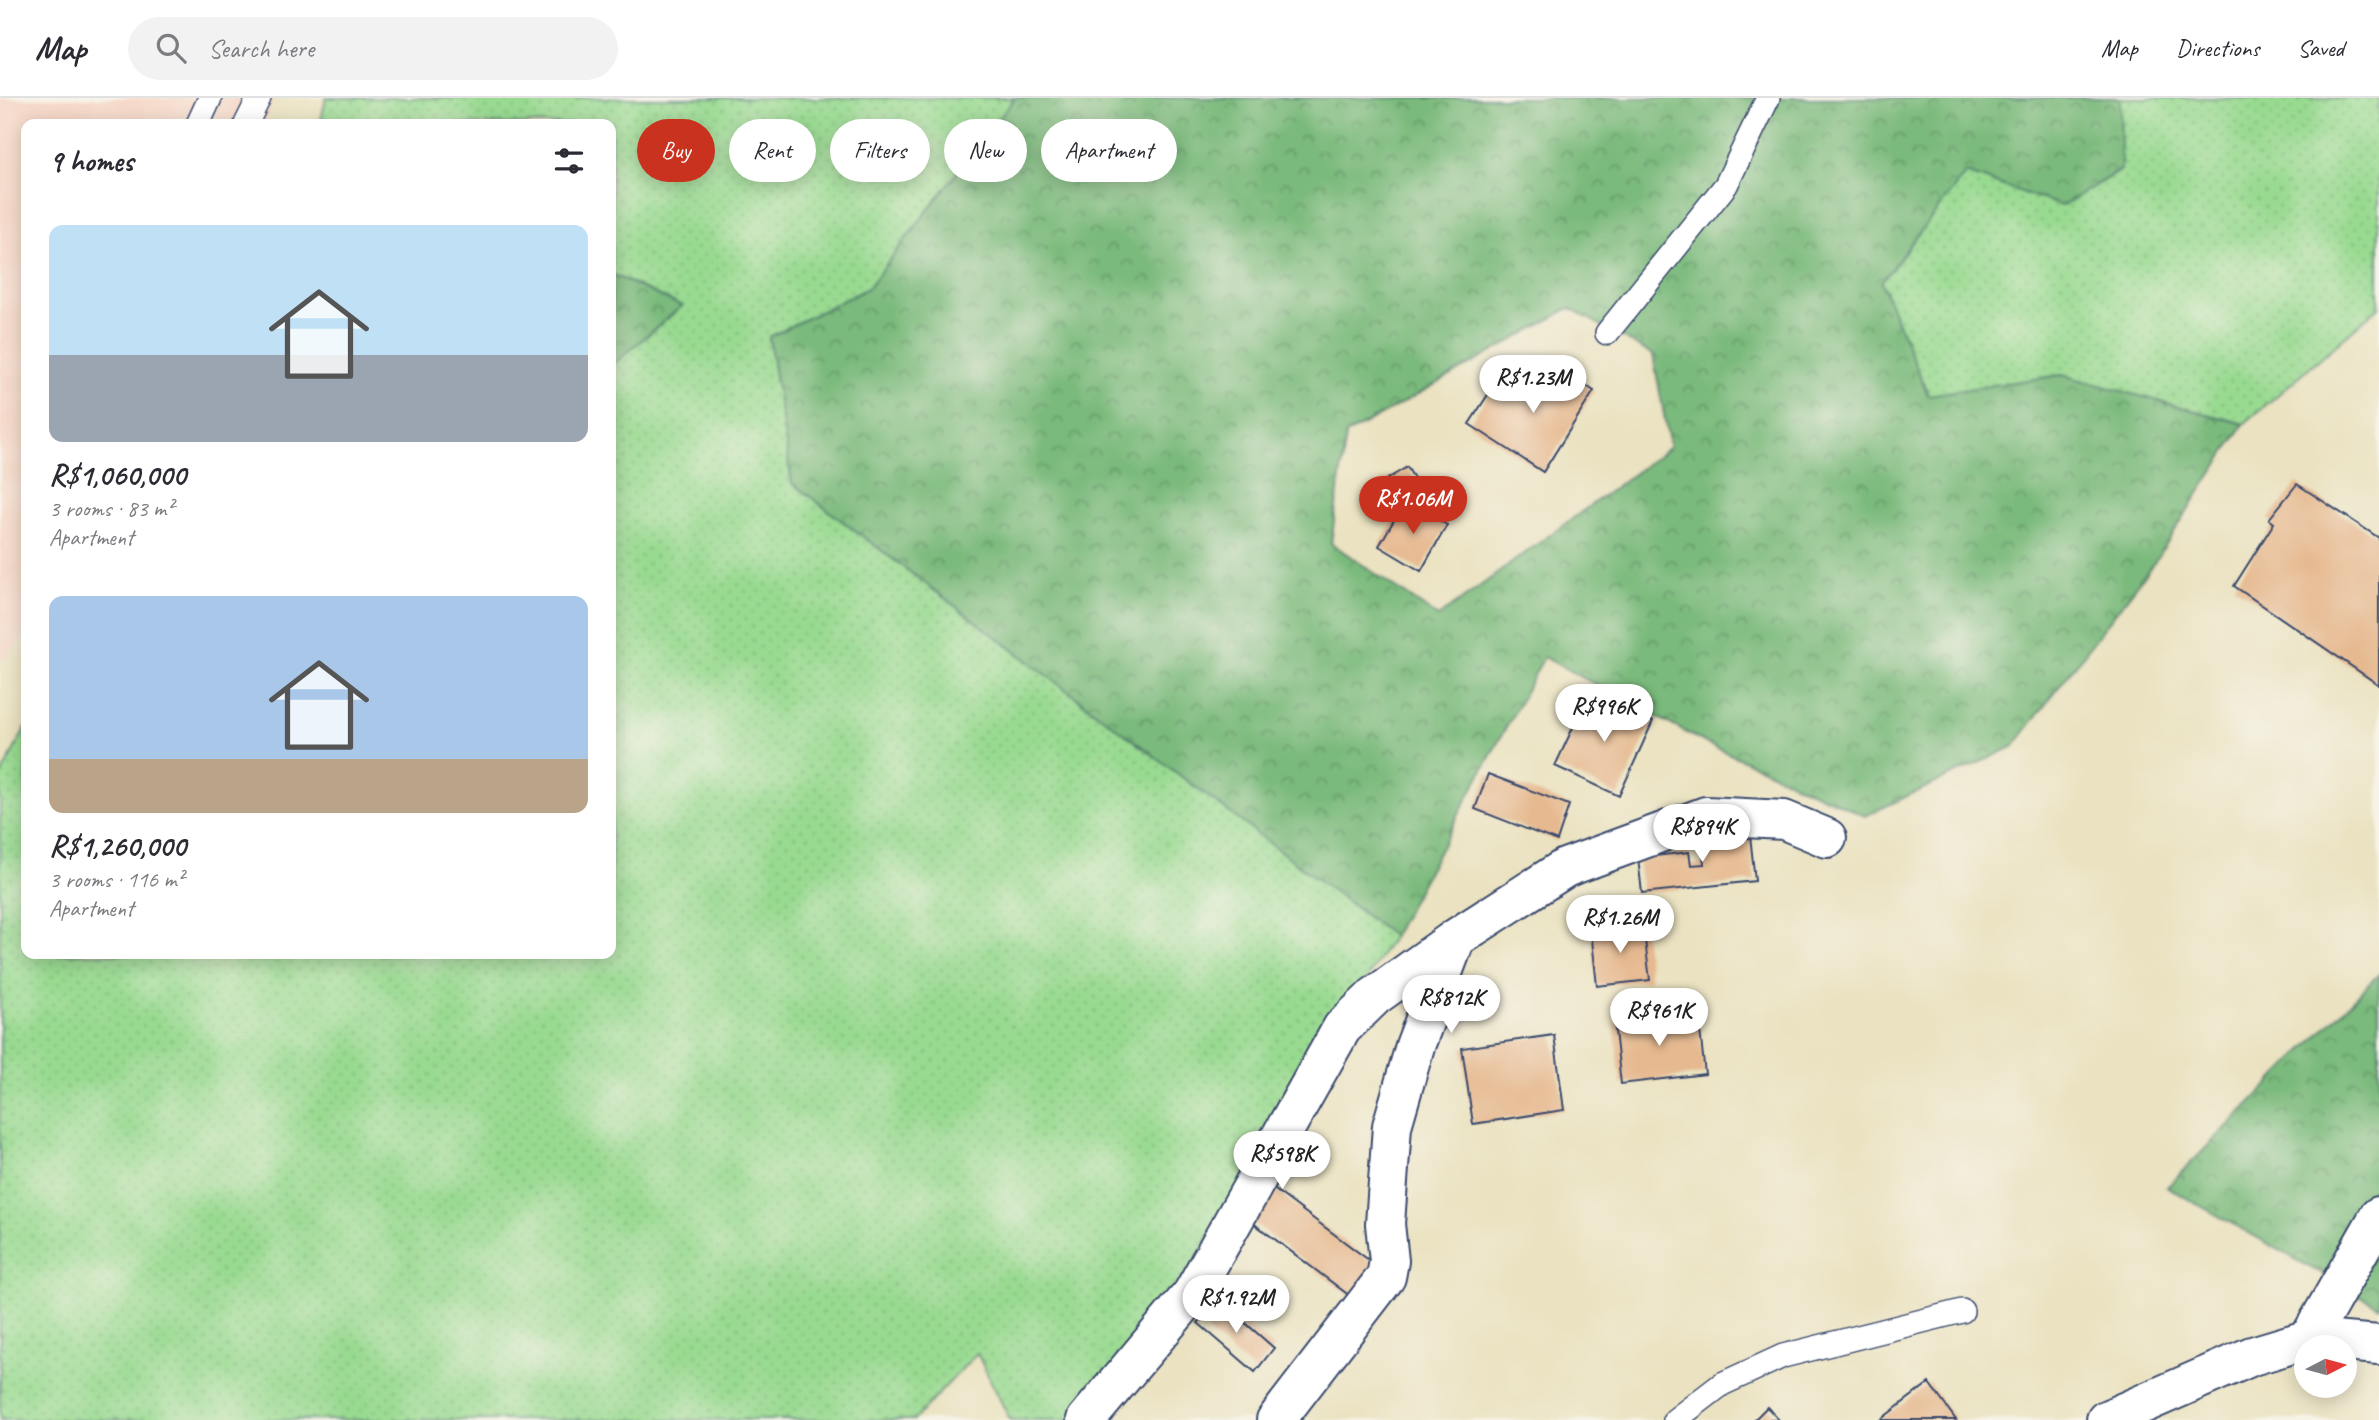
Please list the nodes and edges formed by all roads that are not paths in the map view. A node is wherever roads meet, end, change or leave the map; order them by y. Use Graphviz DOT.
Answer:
graph roads {
  1 [pos="210,98"];
  2 [pos="259,98"];
  3 [pos="1768,98"];
  4 [pos="200,119"];
  5 [pos="248,119"];
  6 [pos="1607,333"];
  7 [pos="1827,838"];
  8 [pos="1456,938"];
  9 [pos="2379,1216"];
  10 [pos="1962,1311"];
  11 [pos="2311,1335"];
  12 [pos="2294,1343"];
  13 [pos="2357,1343"];
  14 [pos="2379,1345"];
  15 [pos="1086,1420"];
  16 [pos="1276,1420"];
  17 [pos="1675,1420"];
  18 [pos="2106,1420"];
  1 -- 4 [label="lane"];
  2 -- 5 [label="lane"];
  3 -- 6 [label="lane"];
  7 -- 8 [label="main road"];
  8 -- 15 [label="main road"];
  8 -- 16 [label="main road"];
  9 -- 11 [label="main road"];
  10 -- 17 [label="lane"];
  12 -- 18 [label="main road"];
  13 -- 14 [label="main road"];
}
